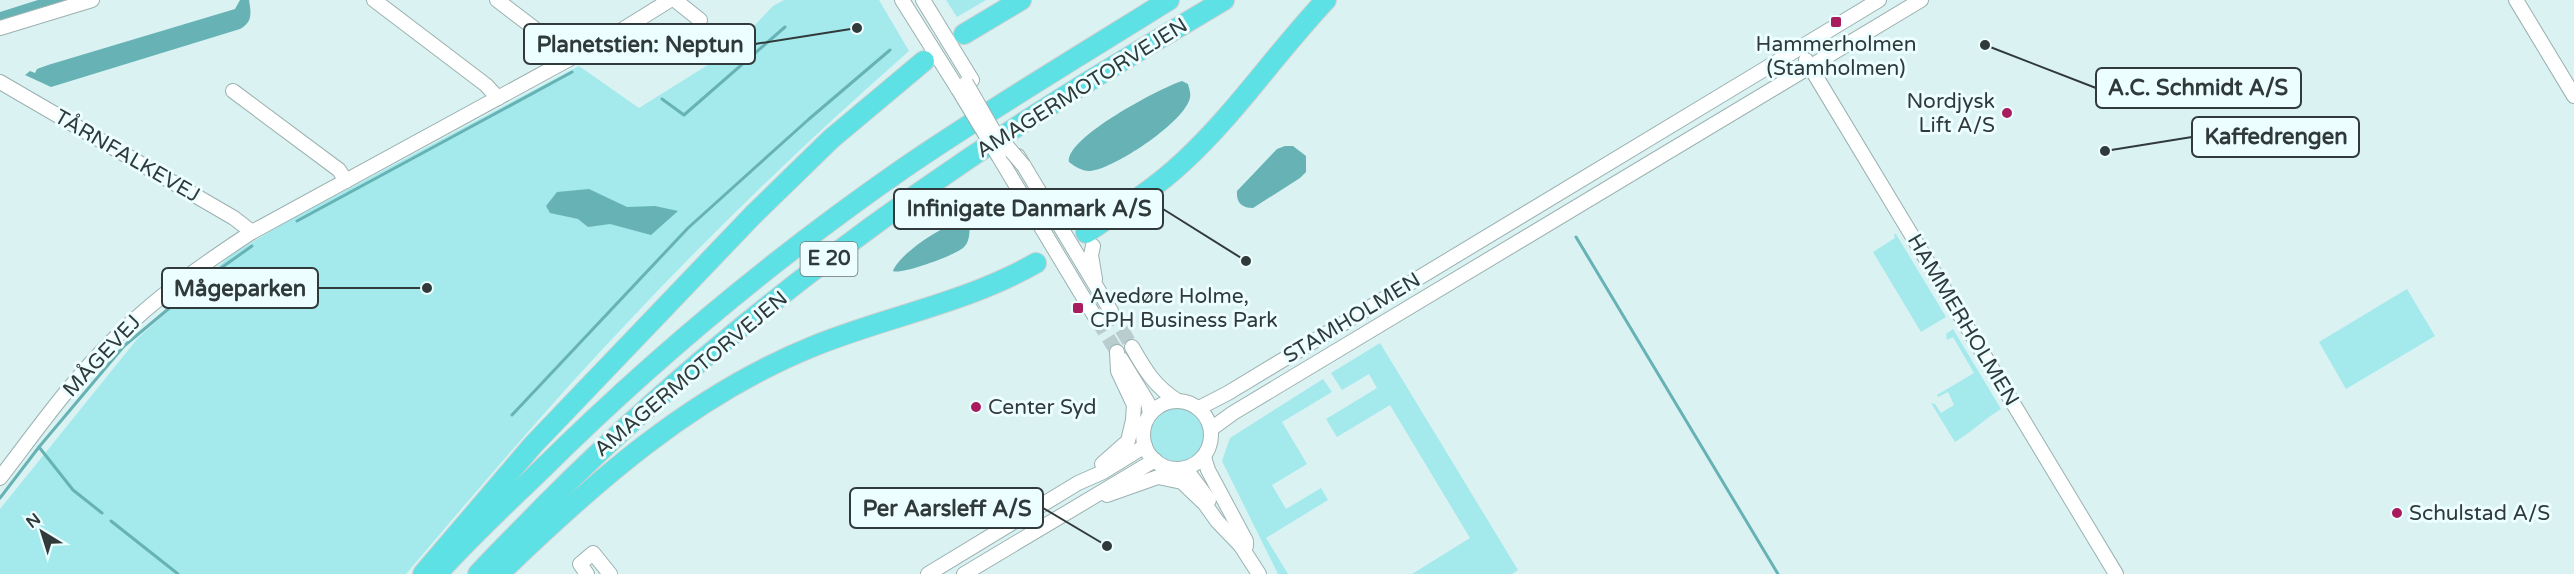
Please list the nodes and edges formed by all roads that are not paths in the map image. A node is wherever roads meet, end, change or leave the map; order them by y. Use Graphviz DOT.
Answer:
graph roads {
  1 [pos="92,0"];
  2 [pos="374,0"];
  3 [pos="497,0"];
  4 [pos="670,0"];
  5 [pos="675,0"];
  6 [pos="902,0"];
  7 [pos="923,0"];
  8 [pos="1021,0"];
  9 [pos="1169,0"];
  10 [pos="1224,0"];
  11 [pos="1326,0"];
  12 [pos="1879,0"];
  13 [pos="1921,0"];
  14 [pos="2516,0"];
  15 [pos="700,20"];
  16 [pos="0,28"];
  17 [pos="957,39"];
  18 [pos="1799,48"];
  19 [pos="572,57"];
  20 [pos="933,57"];
  21 [pos="1810,66"];
  22 [pos="0,82"];
  23 [pos="965,84"];
  24 [pos="233,91"];
  25 [pos="2574,96"];
  26 [pos="498,98"];
  27 [pos="1016,171"];
  28 [pos="346,181"];
  29 [pos="1505,225"];
  30 [pos="252,232"];
  31 [pos="1080,238"];
  32 [pos="1515,242"];
  33 [pos="1056,251"];
  34 [pos="1036,264"];
  35 [pos="1096,287"];
  36 [pos="1111,311"];
  37 [pos="1097,320"];
  38 [pos="1132,347"];
  39 [pos="1178,401"];
  40 [pos="1199,408"];
  41 [pos="1150,414"];
  42 [pos="1211,429"];
  43 [pos="1145,446"];
  44 [pos="1204,457"];
  45 [pos="1155,460"];
  46 [pos="1185,468"];
  47 [pos="0,478"];
  48 [pos="1078,483"];
  49 [pos="1086,501"];
  50 [pos="1244,550"];
  51 [pos="423,574"];
  52 [pos="437,574"];
  53 [pos="478,574"];
  54 [pos="499,574"];
  55 [pos="587,574"];
  56 [pos="610,574"];
  57 [pos="928,574"];
  58 [pos="964,574"];
  59 [pos="1259,574"];
  60 [pos="2116,574"];
  1 -- 16 [label="street"];
  2 -- 26 [label="street"];
  3 -- 19 [label="street"];
  4 -- 19 [label="street, MÅGEVEJ"];
  5 -- 15 [label="street"];
  6 -- 20 [label="street"];
  7 -- 17 [label="street"];
  8 -- 17 [label="highway"];
  9 -- 52 [label="highway, AMAGERMOTORVEJEN / E 20"];
  10 -- 53 [label="highway, AMAGERMOTORVEJEN / E 20"];
  11 -- 31 [label="highway"];
  12 -- 18 [label="street, STAMHOLMEN"];
  13 -- 21 [label="street, STAMHOLMEN"];
  14 -- 25 [label="street"];
  17 -- 20 [label="street"];
  17 -- 23 [label="street"];
  18 -- 21 [label="street"];
  18 -- 29 [label="street, STAMHOLMEN"];
  19 -- 26 [label="street, MÅGEVEJ"];
  20 -- 23 [label="street"];
  20 -- 51 [label="highway"];
  21 -- 32 [label="street, STAMHOLMEN"];
  21 -- 60 [label="street, HAMMERHOLMEN"];
  22 -- 30 [label="street, TÅRNFALKEVEJ"];
  23 -- 27 [label="street, bridge"];
  23 -- 27 [label="street, bridge"];
  24 -- 28 [label="street"];
  26 -- 28 [label="street, MÅGEVEJ"];
  27 -- 31 [label="street"];
  27 -- 33 [label="street"];
  28 -- 30 [label="street, MÅGEVEJ"];
  29 -- 32 [label="street"];
  29 -- 40 [label="street, STAMHOLMEN"];
  30 -- 47 [label="street, MÅGEVEJ"];
  31 -- 33 [label="street"];
  31 -- 35 [label="street"];
  31 -- 35 [label="street"];
  32 -- 42 [label="street, STAMHOLMEN"];
  33 -- 34 [label="street"];
  33 -- 37 [label="street"];
  34 -- 54 [label="highway"];
  35 -- 36 [label="street"];
  38 -- 39 [label="street"];
  39 -- 40 [label="street"];
  39 -- 41 [label="street"];
  40 -- 42 [label="street"];
  41 -- 43 [label="street"];
  41 -- 48 [label="street"];
  42 -- 44 [label="street"];
  43 -- 45 [label="street"];
  43 -- 48 [label="street"];
  44 -- 46 [label="street"];
  44 -- 50 [label="street"];
  45 -- 46 [label="street"];
  45 -- 49 [label="street"];
  46 -- 50 [label="street"];
  48 -- 57 [label="street"];
  49 -- 50 [label="street"];
  49 -- 58 [label="street"];
  50 -- 59 [label="street"];
  55 -- 56 [label="street"];
}
